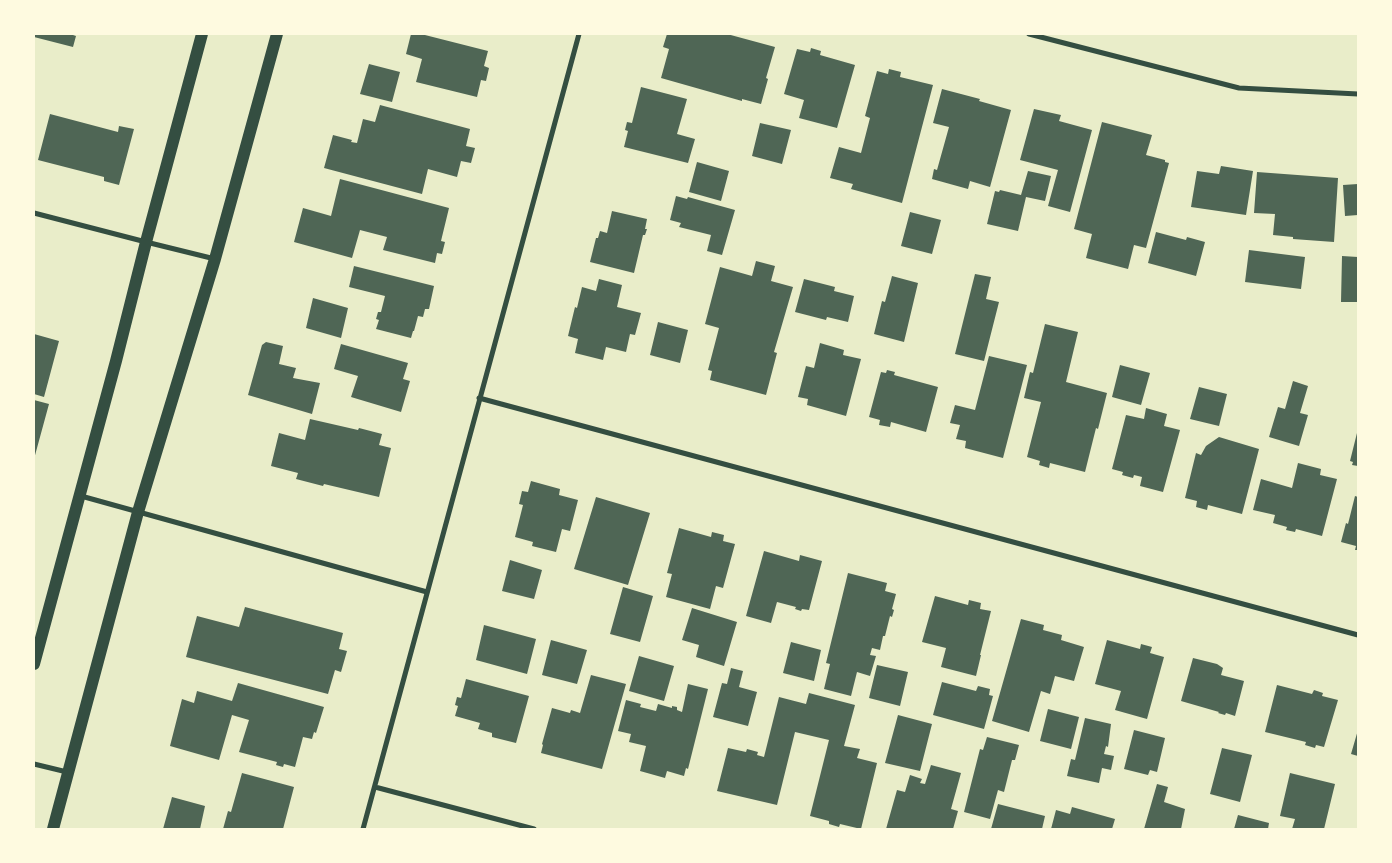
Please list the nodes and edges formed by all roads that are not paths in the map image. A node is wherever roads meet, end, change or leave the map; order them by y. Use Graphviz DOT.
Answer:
graph roads {
  1 [pos="202,34"];
  2 [pos="277,34"];
  3 [pos="579,34"];
  4 [pos="1029,34"];
  5 [pos="1358,94"];
  6 [pos="34,213"];
  7 [pos="146,242"];
  8 [pos="215,259"];
  9 [pos="479,398"];
  10 [pos="80,496"];
  11 [pos="138,512"];
  12 [pos="427,592"];
  13 [pos="1358,635"];
  14 [pos="34,664"];
  15 [pos="34,764"];
  16 [pos="68,773"];
  17 [pos="375,787"];
  18 [pos="53,829"];
  19 [pos="363,829"];
  20 [pos="534,829"];
  1 -- 7 [label="main road"];
  2 -- 8 [label="main road"];
  3 -- 9 [label="street"];
  4 -- 5 [label="street"];
  6 -- 7 [label="street"];
  7 -- 8 [label="street"];
  7 -- 10 [label="main road"];
  8 -- 11 [label="main road"];
  9 -- 12 [label="street"];
  9 -- 13 [label="street"];
  10 -- 11 [label="street"];
  10 -- 14 [label="main road"];
  11 -- 12 [label="street"];
  11 -- 16 [label="main road"];
  12 -- 17 [label="street"];
  15 -- 16 [label="street"];
  16 -- 18 [label="main road"];
  17 -- 19 [label="street"];
  17 -- 20 [label="street"];
}
